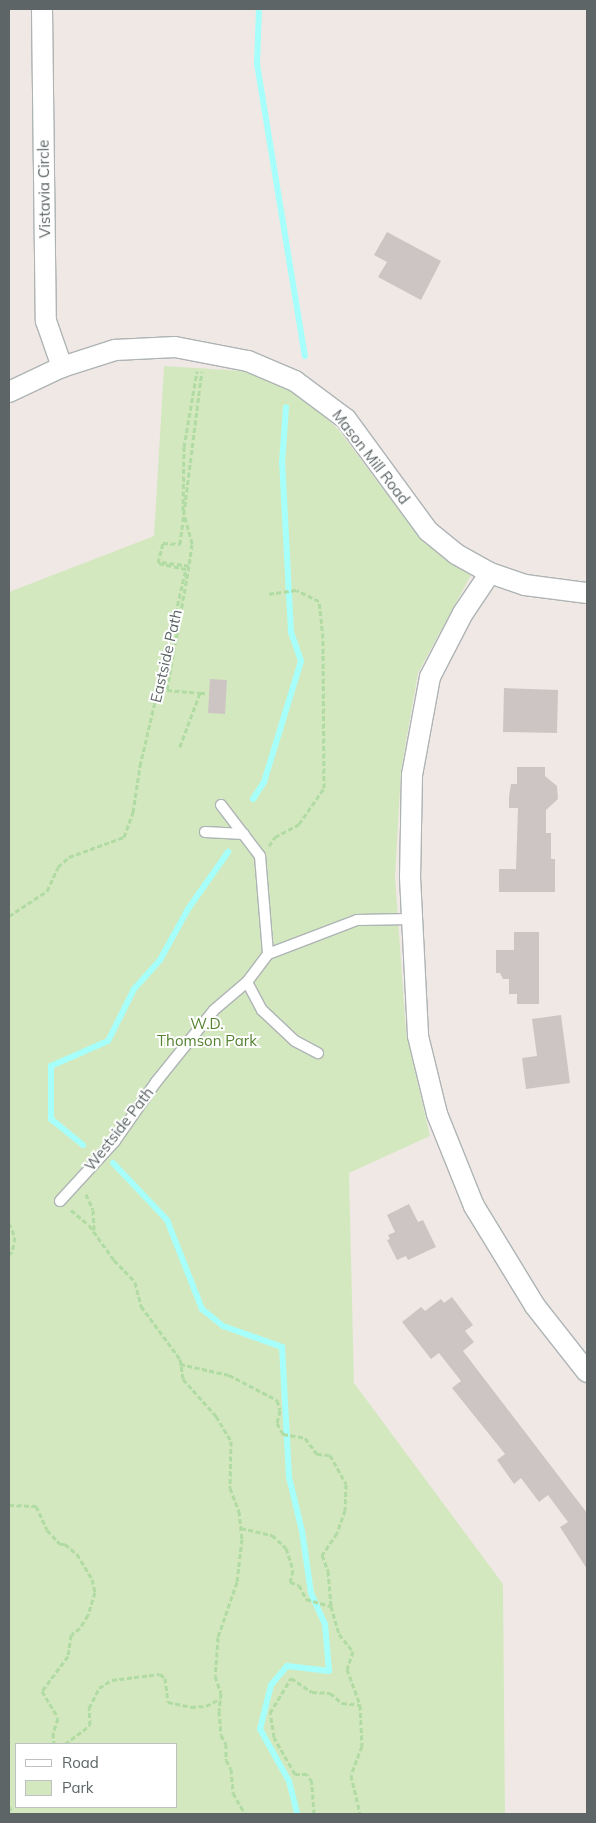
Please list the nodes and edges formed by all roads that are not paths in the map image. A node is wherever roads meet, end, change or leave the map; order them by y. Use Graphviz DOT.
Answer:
graph roads {
  1 [pos="42,9"];
  2 [pos="62,367"];
  3 [pos="9,392"];
  4 [pos="490,573"];
  5 [pos="587,593"];
  6 [pos="221,805"];
  7 [pos="205,832"];
  8 [pos="244,834"];
  9 [pos="412,918"];
  10 [pos="268,954"];
  11 [pos="247,982"];
  12 [pos="318,1053"];
  13 [pos="60,1201"];
  14 [pos="587,1372"];
  1 -- 2 [label="street, Vistavia Circle"];
  2 -- 3 [label="street, Mason Mill Road"];
  2 -- 4 [label="street, Mason Mill Road"];
  4 -- 5 [label="street, Mason Mill Road"];
  4 -- 9 [label="street"];
  6 -- 8 [label="lane"];
  7 -- 8 [label="lane"];
  8 -- 10 [label="lane"];
  9 -- 10 [label="lane"];
  9 -- 14 [label="street"];
  10 -- 11 [label="lane, Westside Path"];
  11 -- 12 [label="lane"];
  11 -- 13 [label="lane, Westside Path"];
}
